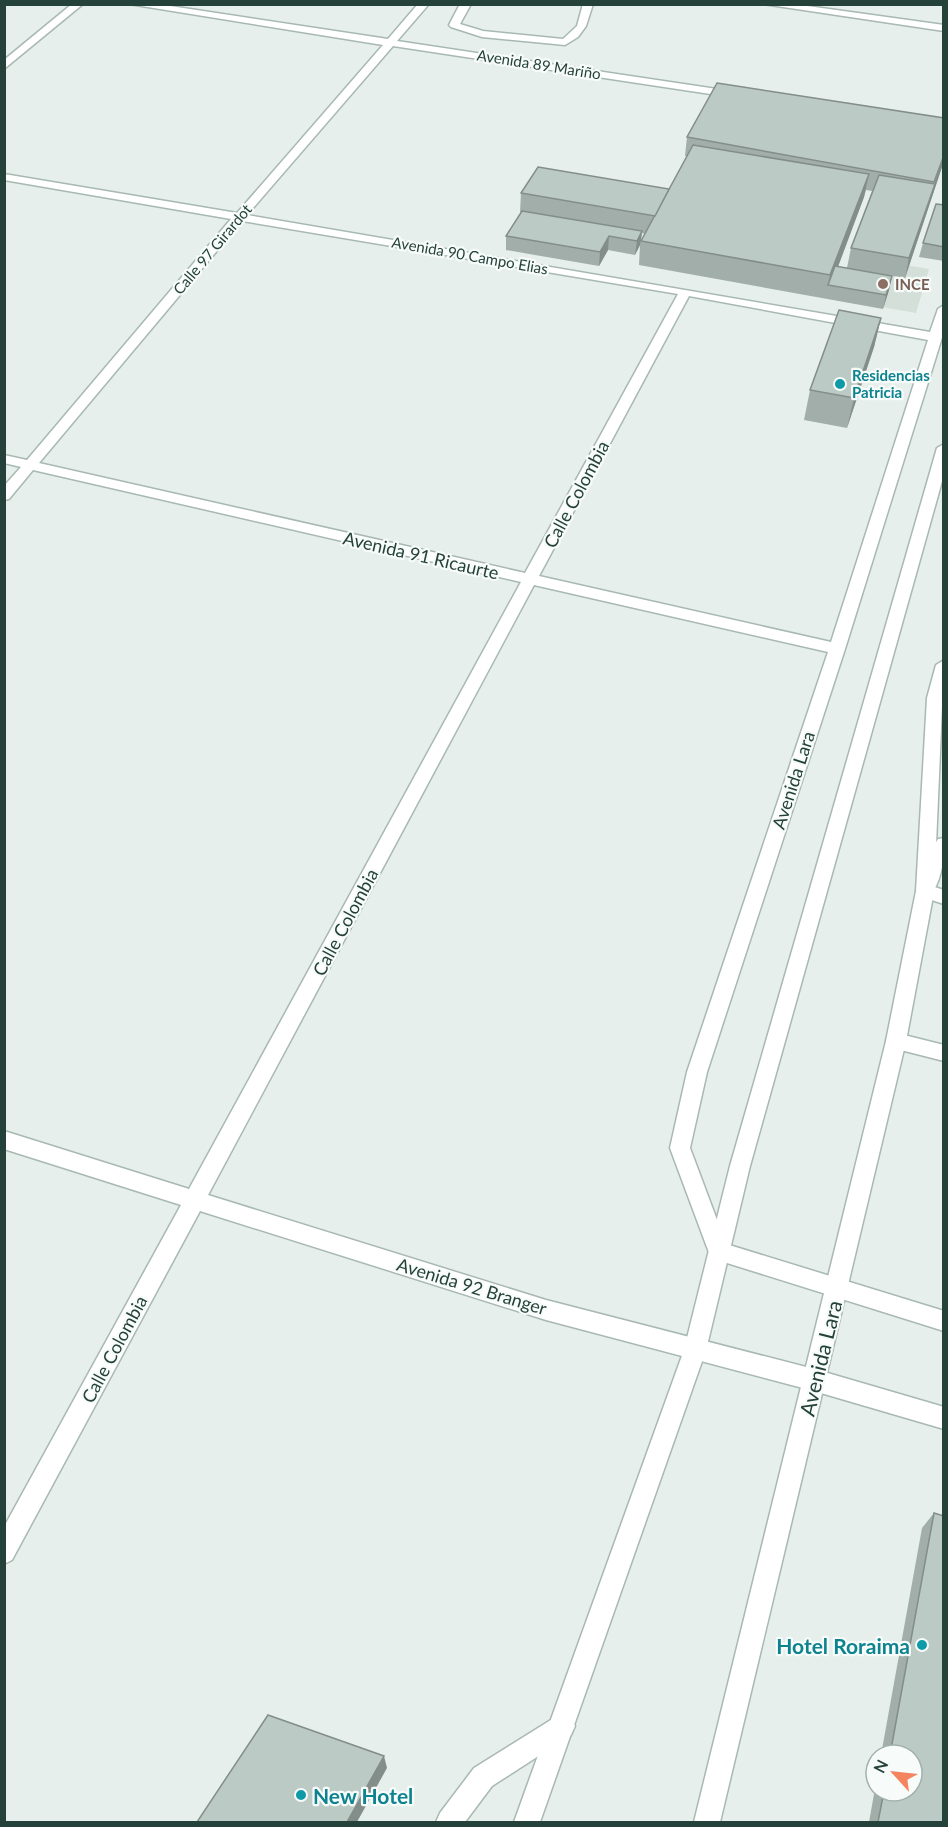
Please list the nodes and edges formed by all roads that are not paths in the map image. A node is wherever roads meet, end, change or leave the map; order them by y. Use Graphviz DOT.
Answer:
graph roads {
  1 [pos="78,4"];
  2 [pos="135,4"];
  3 [pos="424,4"];
  4 [pos="466,4"];
  5 [pos="588,4"];
  6 [pos="768,4"];
  7 [pos="944,28"];
  8 [pos="392,42"];
  9 [pos="4,66"];
  10 [pos="744,96"];
  11 [pos="4,177"];
  12 [pos="240,216"];
  13 [pos="685,291"];
  14 [pos="944,309"];
  15 [pos="935,337"];
  16 [pos="944,448"];
  17 [pos="4,459"];
  18 [pos="32,466"];
  19 [pos="4,496"];
  20 [pos="530,580"];
  21 [pos="837,649"];
  22 [pos="944,665"];
  23 [pos="939,699"];
  24 [pos="944,844"];
  25 [pos="925,891"];
  26 [pos="944,897"];
  27 [pos="896,1041"];
  28 [pos="944,1053"];
  29 [pos="4,1140"];
  30 [pos="195,1199"];
  31 [pos="718,1251"];
  32 [pos="837,1289"];
  33 [pos="944,1322"];
  34 [pos="695,1350"];
  35 [pos="814,1380"];
  36 [pos="944,1418"];
  37 [pos="4,1552"];
  38 [pos="562,1726"];
  39 [pos="449,1822"];
  40 [pos="527,1822"];
  41 [pos="707,1822"];
  1 -- 9 [label="street"];
  2 -- 8 [label="street, Avenida 89 Mariño"];
  3 -- 8 [label="street, Calle 97 Girardot"];
  4 -- 5 [label="street"];
  6 -- 7 [label="street"];
  8 -- 10 [label="street, Avenida 89 Mariño"];
  8 -- 12 [label="street, Calle 97 Girardot"];
  11 -- 12 [label="street, Avenida 90 Campo Elias"];
  12 -- 13 [label="street, Avenida 90 Campo Elias"];
  12 -- 18 [label="street, Calle 97 Girardot"];
  13 -- 15 [label="street, Avenida 90 Campo Elias"];
  13 -- 20 [label="street, Calle Colombia"];
  14 -- 15 [label="street, Avenida Lara"];
  15 -- 21 [label="street, Avenida Lara"];
  16 -- 31 [label="street"];
  17 -- 18 [label="street, Avenida 91 Ricaurte"];
  18 -- 19 [label="street, Calle 97 Girardot"];
  18 -- 20 [label="street, Avenida 91 Ricaurte"];
  20 -- 21 [label="street, Avenida 91 Ricaurte"];
  20 -- 30 [label="street, Calle Colombia"];
  21 -- 31 [label="street, Avenida Lara"];
  22 -- 23 [label="street, Avenida Lara"];
  23 -- 25 [label="street, Avenida Lara"];
  24 -- 25 [label="street, Avenida Lara"];
  25 -- 26 [label="street"];
  25 -- 27 [label="street, Avenida Lara"];
  27 -- 28 [label="street"];
  27 -- 32 [label="street, Avenida Lara"];
  29 -- 30 [label="street, Avenida 92 Branger"];
  30 -- 34 [label="street, Avenida 92 Branger"];
  30 -- 37 [label="street, Calle Colombia"];
  31 -- 32 [label="street"];
  31 -- 34 [label="street"];
  32 -- 33 [label="street"];
  32 -- 35 [label="street, Avenida Lara"];
  34 -- 35 [label="street, Avenida 92 Branger"];
  34 -- 38 [label="street"];
  35 -- 36 [label="street, Avenida 92 Branger"];
  35 -- 41 [label="street, Avenida Lara"];
  38 -- 39 [label="street"];
  38 -- 40 [label="street"];
}
